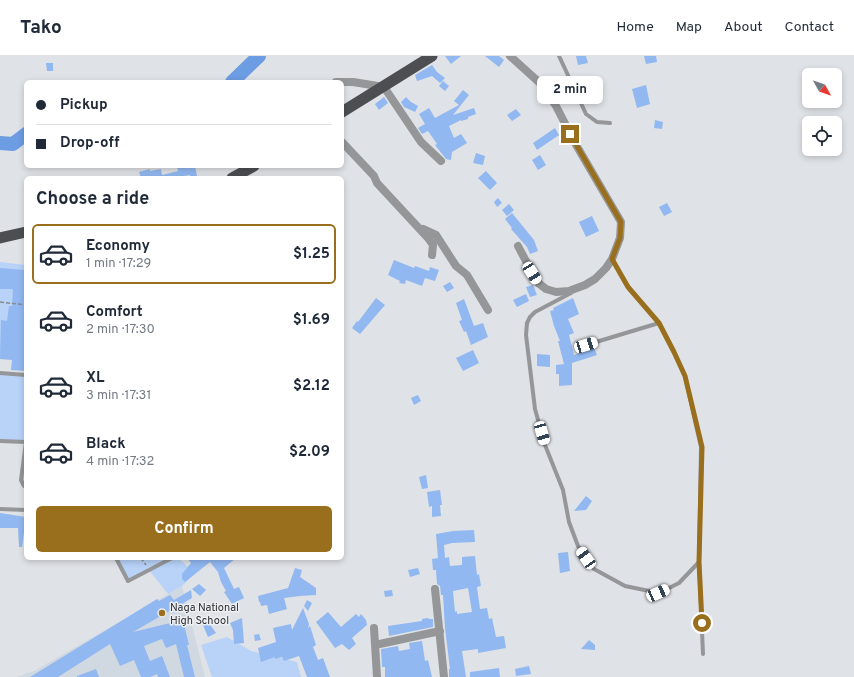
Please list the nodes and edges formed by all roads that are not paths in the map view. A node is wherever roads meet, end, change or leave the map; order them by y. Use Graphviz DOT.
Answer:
graph roads {
  1 [pos="432,56"];
  2 [pos="510,56"];
  3 [pos="559,56"];
  4 [pos="344,82"];
  5 [pos="384,87"];
  6 [pos="344,111"];
  7 [pos="610,123"];
  8 [pos="344,144"];
  9 [pos="441,161"];
  10 [pos="250,168"];
  11 [pos="236,176"];
  12 [pos="417,226"];
  13 [pos="24,232"];
  14 [pos="0,238"];
  15 [pos="518,246"];
  16 [pos="432,255"];
  17 [pos="612,259"];
  18 [pos="585,285"];
  19 [pos="488,310"];
  20 [pos="659,323"];
  21 [pos="586,345"];
  22 [pos="0,373"];
  23 [pos="24,375"];
  24 [pos="0,441"];
  25 [pos="24,442"];
  26 [pos="24,457"];
  27 [pos="24,486"];
  28 [pos="0,509"];
  29 [pos="24,510"];
  30 [pos="117,560"];
  31 [pos="168,560"];
  32 [pos="699,562"];
  33 [pos="435,589"];
  34 [pos="374,628"];
  35 [pos="440,631"];
  36 [pos="375,645"];
  37 [pos="703,654"];
  38 [pos="377,677"];
  39 [pos="444,677"];
  1 -- 5 [label="highway"];
  2 -- 17 [label="street"];
  3 -- 7 [label="lane"];
  4 -- 5 [label="street"];
  5 -- 6 [label="highway"];
  5 -- 9 [label="street"];
  8 -- 12 [label="street"];
  10 -- 11 [label="highway"];
  12 -- 16 [label="street"];
  12 -- 19 [label="street"];
  13 -- 14 [label="highway"];
  15 -- 18 [label="street"];
  17 -- 18 [label="street"];
  17 -- 20 [label="lane"];
  18 -- 32 [label="lane"];
  20 -- 21 [label="lane"];
  20 -- 32 [label="lane"];
  22 -- 23 [label="lane"];
  24 -- 25 [label="lane"];
  26 -- 27 [label="lane"];
  28 -- 29 [label="lane"];
  30 -- 31 [label="lane"];
  32 -- 37 [label="lane"];
  33 -- 35 [label="street"];
  34 -- 36 [label="street"];
  35 -- 36 [label="street"];
  35 -- 39 [label="street"];
  36 -- 38 [label="street"];
}
